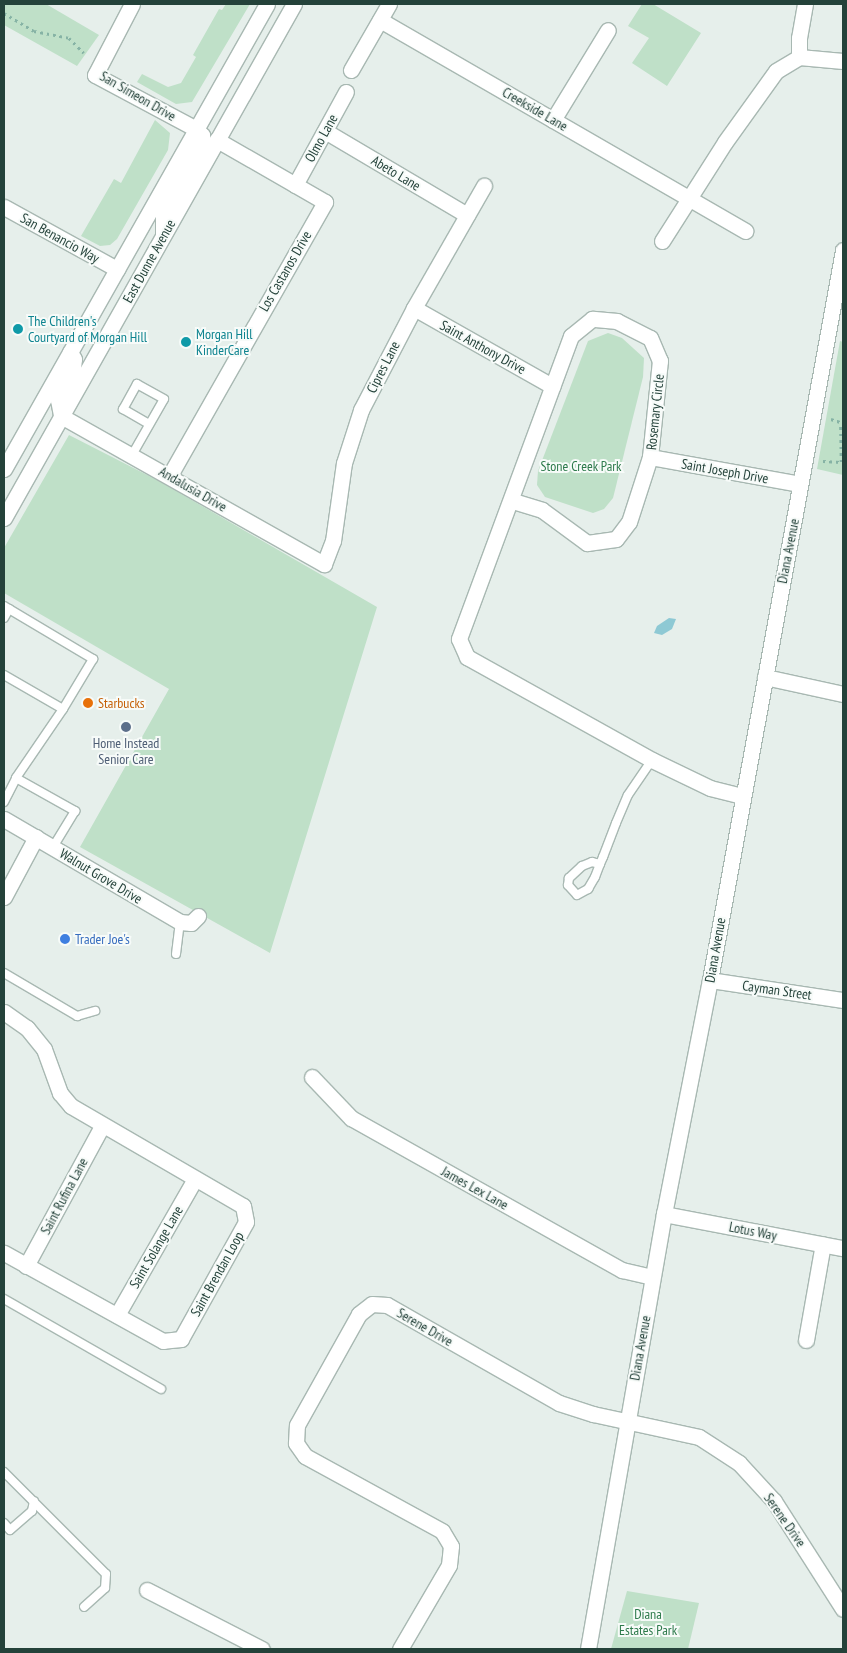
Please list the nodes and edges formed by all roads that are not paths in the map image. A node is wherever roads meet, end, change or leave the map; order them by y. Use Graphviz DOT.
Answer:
graph roads {
  1 [pos="132,4"];
  2 [pos="267,4"];
  3 [pos="294,4"];
  4 [pos="389,4"];
  5 [pos="805,4"];
  6 [pos="380,20"];
  7 [pos="608,30"];
  8 [pos="799,57"];
  9 [pos="843,62"];
  10 [pos="351,70"];
  11 [pos="346,92"];
  12 [pos="553,120"];
  13 [pos="196,129"];
  14 [pos="325,132"];
  15 [pos="217,140"];
  16 [pos="295,185"];
  17 [pos="484,186"];
  18 [pos="691,199"];
  19 [pos="4,207"];
  20 [pos="466,215"];
  21 [pos="746,231"];
  22 [pos="163,236"];
  23 [pos="662,241"];
  24 [pos="843,250"];
  25 [pos="117,269"];
  26 [pos="414,308"];
  27 [pos="70,352"];
  28 [pos="552,386"];
  29 [pos="61,416"];
  30 [pos="149,424"];
  31 [pos="132,454"];
  32 [pos="650,457"];
  33 [pos="4,469"];
  34 [pos="170,475"];
  35 [pos="800,484"];
  36 [pos="513,501"];
  37 [pos="4,518"];
  38 [pos="324,564"];
  39 [pos="6,608"];
  40 [pos="4,618"];
  41 [pos="4,675"];
  42 [pos="764,677"];
  43 [pos="843,694"];
  44 [pos="63,709"];
  45 [pos="652,760"];
  46 [pos="16,778"];
  47 [pos="743,796"];
  48 [pos="4,802"];
  49 [pos="4,819"];
  50 [pos="36,837"];
  51 [pos="53,847"];
  52 [pos="600,864"];
  53 [pos="4,898"];
  54 [pos="198,916"];
  55 [pos="180,922"];
  56 [pos="176,954"];
  57 [pos="4,973"];
  58 [pos="710,980"];
  59 [pos="843,1000"];
  60 [pos="95,1011"];
  61 [pos="6,1018"];
  62 [pos="312,1078"];
  63 [pos="102,1126"];
  64 [pos="195,1179"];
  65 [pos="664,1214"];
  66 [pos="822,1244"];
  67 [pos="843,1248"];
  68 [pos="4,1253"];
  69 [pos="26,1266"];
  70 [pos="652,1277"];
  71 [pos="4,1299"];
  72 [pos="117,1315"];
  73 [pos="806,1340"];
  74 [pos="161,1389"];
  75 [pos="627,1420"];
  76 [pos="4,1472"];
  77 [pos="34,1501"];
  78 [pos="4,1523"];
  79 [pos="147,1590"];
  80 [pos="84,1607"];
  81 [pos="843,1609"];
  82 [pos="262,1649"];
  83 [pos="400,1649"];
  84 [pos="588,1649"];
  1 -- 13 [label="street, San Simeon Drive"];
  2 -- 13 [label="street, East Dunne Avenue"];
  3 -- 15 [label="street, East Dunne Avenue"];
  4 -- 6 [label="street"];
  5 -- 8 [label="street"];
  6 -- 10 [label="street"];
  6 -- 12 [label="street, Creekside Lane"];
  7 -- 12 [label="street"];
  8 -- 9 [label="street"];
  8 -- 18 [label="street"];
  11 -- 14 [label="street, Olmo Lane"];
  12 -- 18 [label="street, Creekside Lane"];
  13 -- 22 [label="street"];
  13 -- 25 [label="street, East Dunne Avenue"];
  14 -- 16 [label="street, Olmo Lane"];
  14 -- 20 [label="street, Abeto Lane"];
  15 -- 16 [label="street, Los Castanos Drive"];
  15 -- 22 [label="street, East Dunne Avenue"];
  16 -- 34 [label="street, Los Castanos Drive"];
  17 -- 20 [label="street, Cipres Lane"];
  18 -- 21 [label="street, Creekside Lane"];
  18 -- 23 [label="street"];
  19 -- 25 [label="street, San Benancio Way"];
  20 -- 26 [label="street, Cipres Lane"];
  22 -- 29 [label="street, East Dunne Avenue"];
  24 -- 35 [label="street, Diana Avenue"];
  25 -- 27 [label="street, East Dunne Avenue"];
  26 -- 28 [label="street, Saint Anthony Drive"];
  26 -- 38 [label="street, Cipres Lane"];
  27 -- 29 [label="street"];
  27 -- 33 [label="street, East Dunne Avenue"];
  28 -- 32 [label="street, Rosemary Circle"];
  28 -- 36 [label="street, Rosemary Circle"];
  29 -- 31 [label="street, Andalusia Drive"];
  29 -- 37 [label="street, East Dunne Avenue"];
  30 -- 30 [label="lane"];
  30 -- 31 [label="lane"];
  31 -- 34 [label="street, Andalusia Drive"];
  32 -- 35 [label="street, Saint Joseph Drive"];
  32 -- 36 [label="street, Rosemary Circle"];
  34 -- 38 [label="street, Andalusia Drive"];
  35 -- 42 [label="street, Diana Avenue"];
  36 -- 45 [label="street, Rosemary Circle"];
  39 -- 40 [label="lane"];
  39 -- 44 [label="lane"];
  41 -- 44 [label="lane"];
  42 -- 43 [label="street"];
  42 -- 47 [label="street, Diana Avenue"];
  44 -- 46 [label="lane"];
  45 -- 47 [label="street, Rosemary Circle"];
  45 -- 52 [label="lane"];
  46 -- 48 [label="lane"];
  46 -- 51 [label="lane"];
  47 -- 58 [label="street, Diana Avenue"];
  49 -- 50 [label="street, Walnut Grove Drive"];
  50 -- 51 [label="street, Walnut Grove Drive"];
  50 -- 53 [label="street"];
  51 -- 55 [label="street, Walnut Grove Drive"];
  52 -- 52 [label="lane"];
  54 -- 55 [label="street"];
  55 -- 56 [label="lane"];
  57 -- 60 [label="lane"];
  58 -- 59 [label="street, Cayman Street"];
  58 -- 65 [label="street, Diana Avenue"];
  61 -- 63 [label="street, Saint Brendan Loop"];
  62 -- 70 [label="street, James Lex Lane"];
  63 -- 64 [label="street, Saint Brendan Loop"];
  63 -- 69 [label="street, Saint Rufina Lane"];
  64 -- 72 [label="street, Saint Solange Lane"];
  64 -- 72 [label="street, Saint Brendan Loop"];
  65 -- 66 [label="street, Lotus Way"];
  65 -- 70 [label="street, Diana Avenue"];
  66 -- 67 [label="street, Lotus Way"];
  66 -- 73 [label="street"];
  68 -- 69 [label="street, Saint Brendan Loop"];
  69 -- 72 [label="street, Saint Brendan Loop"];
  70 -- 75 [label="street, Diana Avenue"];
  71 -- 74 [label="lane"];
  75 -- 81 [label="street, Serene Drive"];
  75 -- 83 [label="street, Serene Drive"];
  75 -- 84 [label="street, Diana Avenue"];
  76 -- 77 [label="lane"];
  77 -- 78 [label="lane"];
  77 -- 80 [label="lane"];
  79 -- 82 [label="street"];
}
